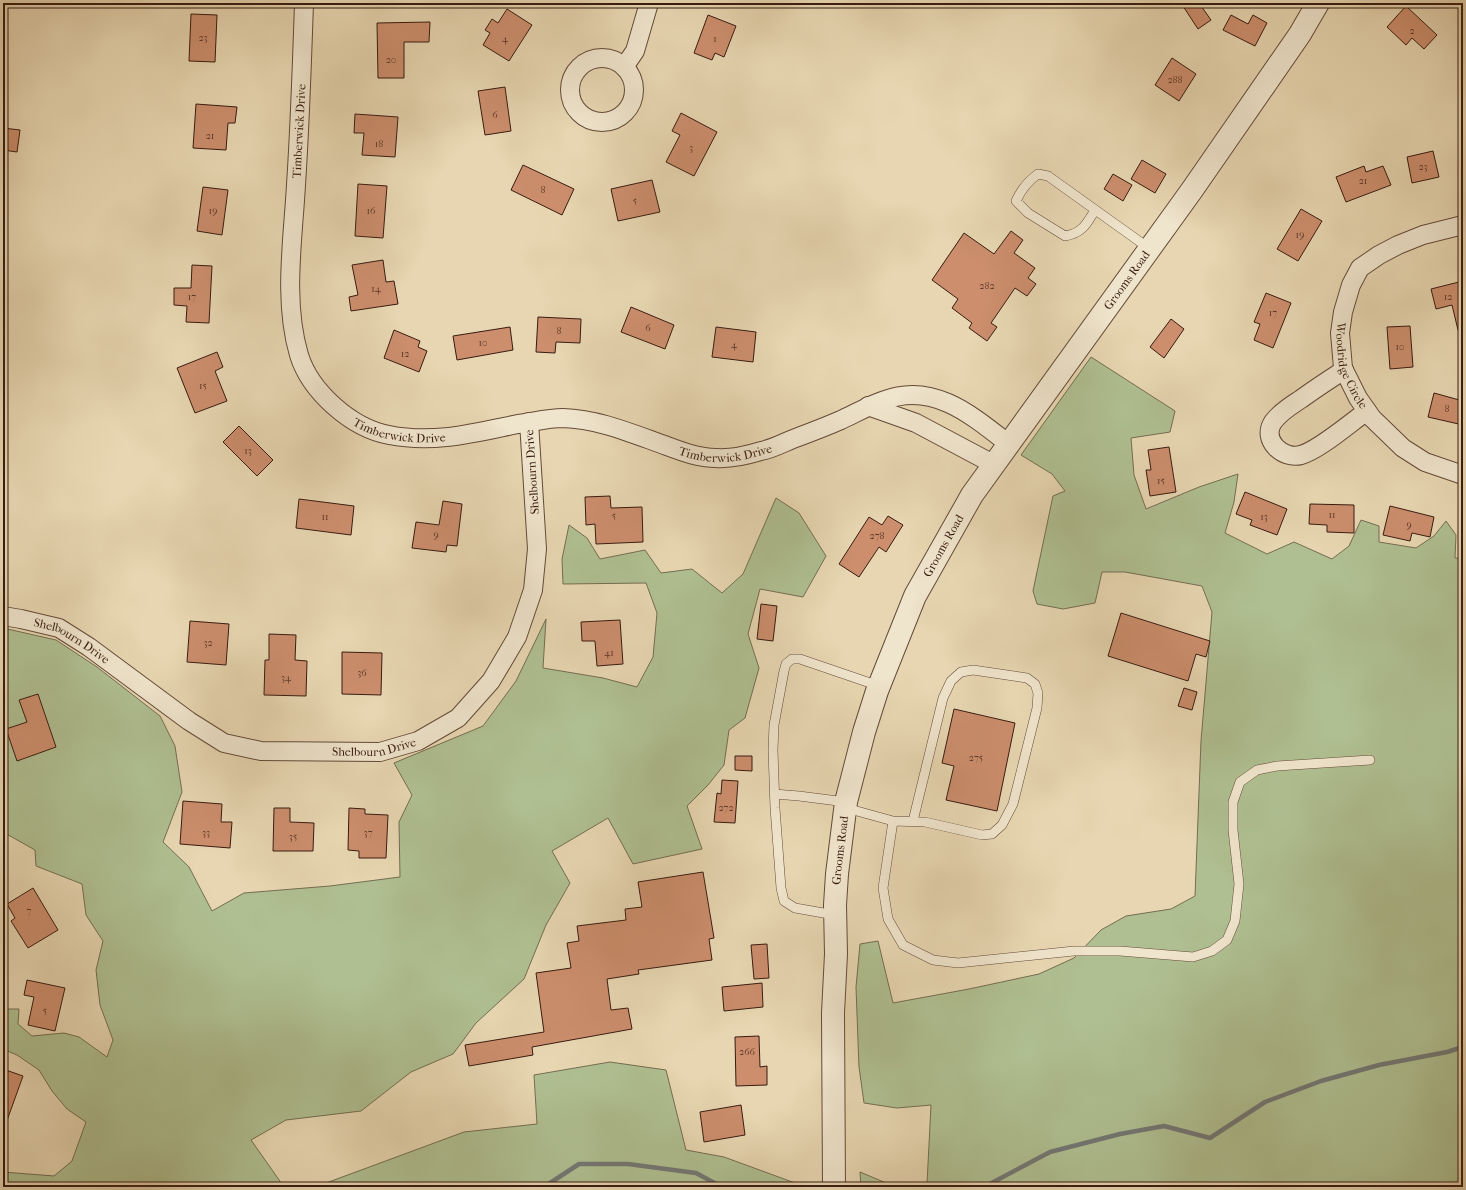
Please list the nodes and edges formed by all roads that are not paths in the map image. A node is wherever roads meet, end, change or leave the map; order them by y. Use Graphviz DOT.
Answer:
graph roads {
  1 [pos="304,3"];
  2 [pos="649,3"];
  3 [pos="1318,3"];
  4 [pos="624,67"];
  5 [pos="1095,210"];
  6 [pos="1463,225"];
  7 [pos="1150,249"];
  8 [pos="1344,370"];
  9 [pos="868,406"];
  10 [pos="1367,411"];
  11 [pos="529,422"];
  12 [pos="1010,445"];
  13 [pos="995,465"];
  14 [pos="1463,475"];
  15 [pos="3,616"];
  16 [pos="879,686"];
  17 [pos="1370,760"];
  18 [pos="774,794"];
  19 [pos="846,805"];
  20 [pos="893,820"];
  21 [pos="913,821"];
  22 [pos="835,915"];
  23 [pos="834,1187"];
  1 -- 11 [label="street, Timberwick Drive"];
  2 -- 4 [label="street"];
  3 -- 7 [label="street, Grooms Road"];
  5 -- 5 [label="lane"];
  5 -- 7 [label="lane"];
  6 -- 8 [label="street, Woodridge Circle"];
  7 -- 12 [label="street, Grooms Road"];
  8 -- 10 [label="street, Woodridge Circle"];
  8 -- 10 [label="street"];
  9 -- 11 [label="street, Timberwick Drive"];
  9 -- 12 [label="street, Timberwick Drive"];
  9 -- 13 [label="street"];
  10 -- 14 [label="street, Woodridge Circle"];
  11 -- 15 [label="street, Shelbourn Drive"];
  12 -- 13 [label="street, Grooms Road"];
  13 -- 16 [label="street, Grooms Road"];
  16 -- 18 [label="lane"];
  16 -- 19 [label="street, Grooms Road"];
  17 -- 20 [label="lane"];
  18 -- 19 [label="lane"];
  18 -- 22 [label="lane"];
  19 -- 20 [label="lane"];
  19 -- 22 [label="street, Grooms Road"];
  20 -- 21 [label="lane"];
  21 -- 21 [label="lane"];
  22 -- 23 [label="street, Grooms Road"];
}
